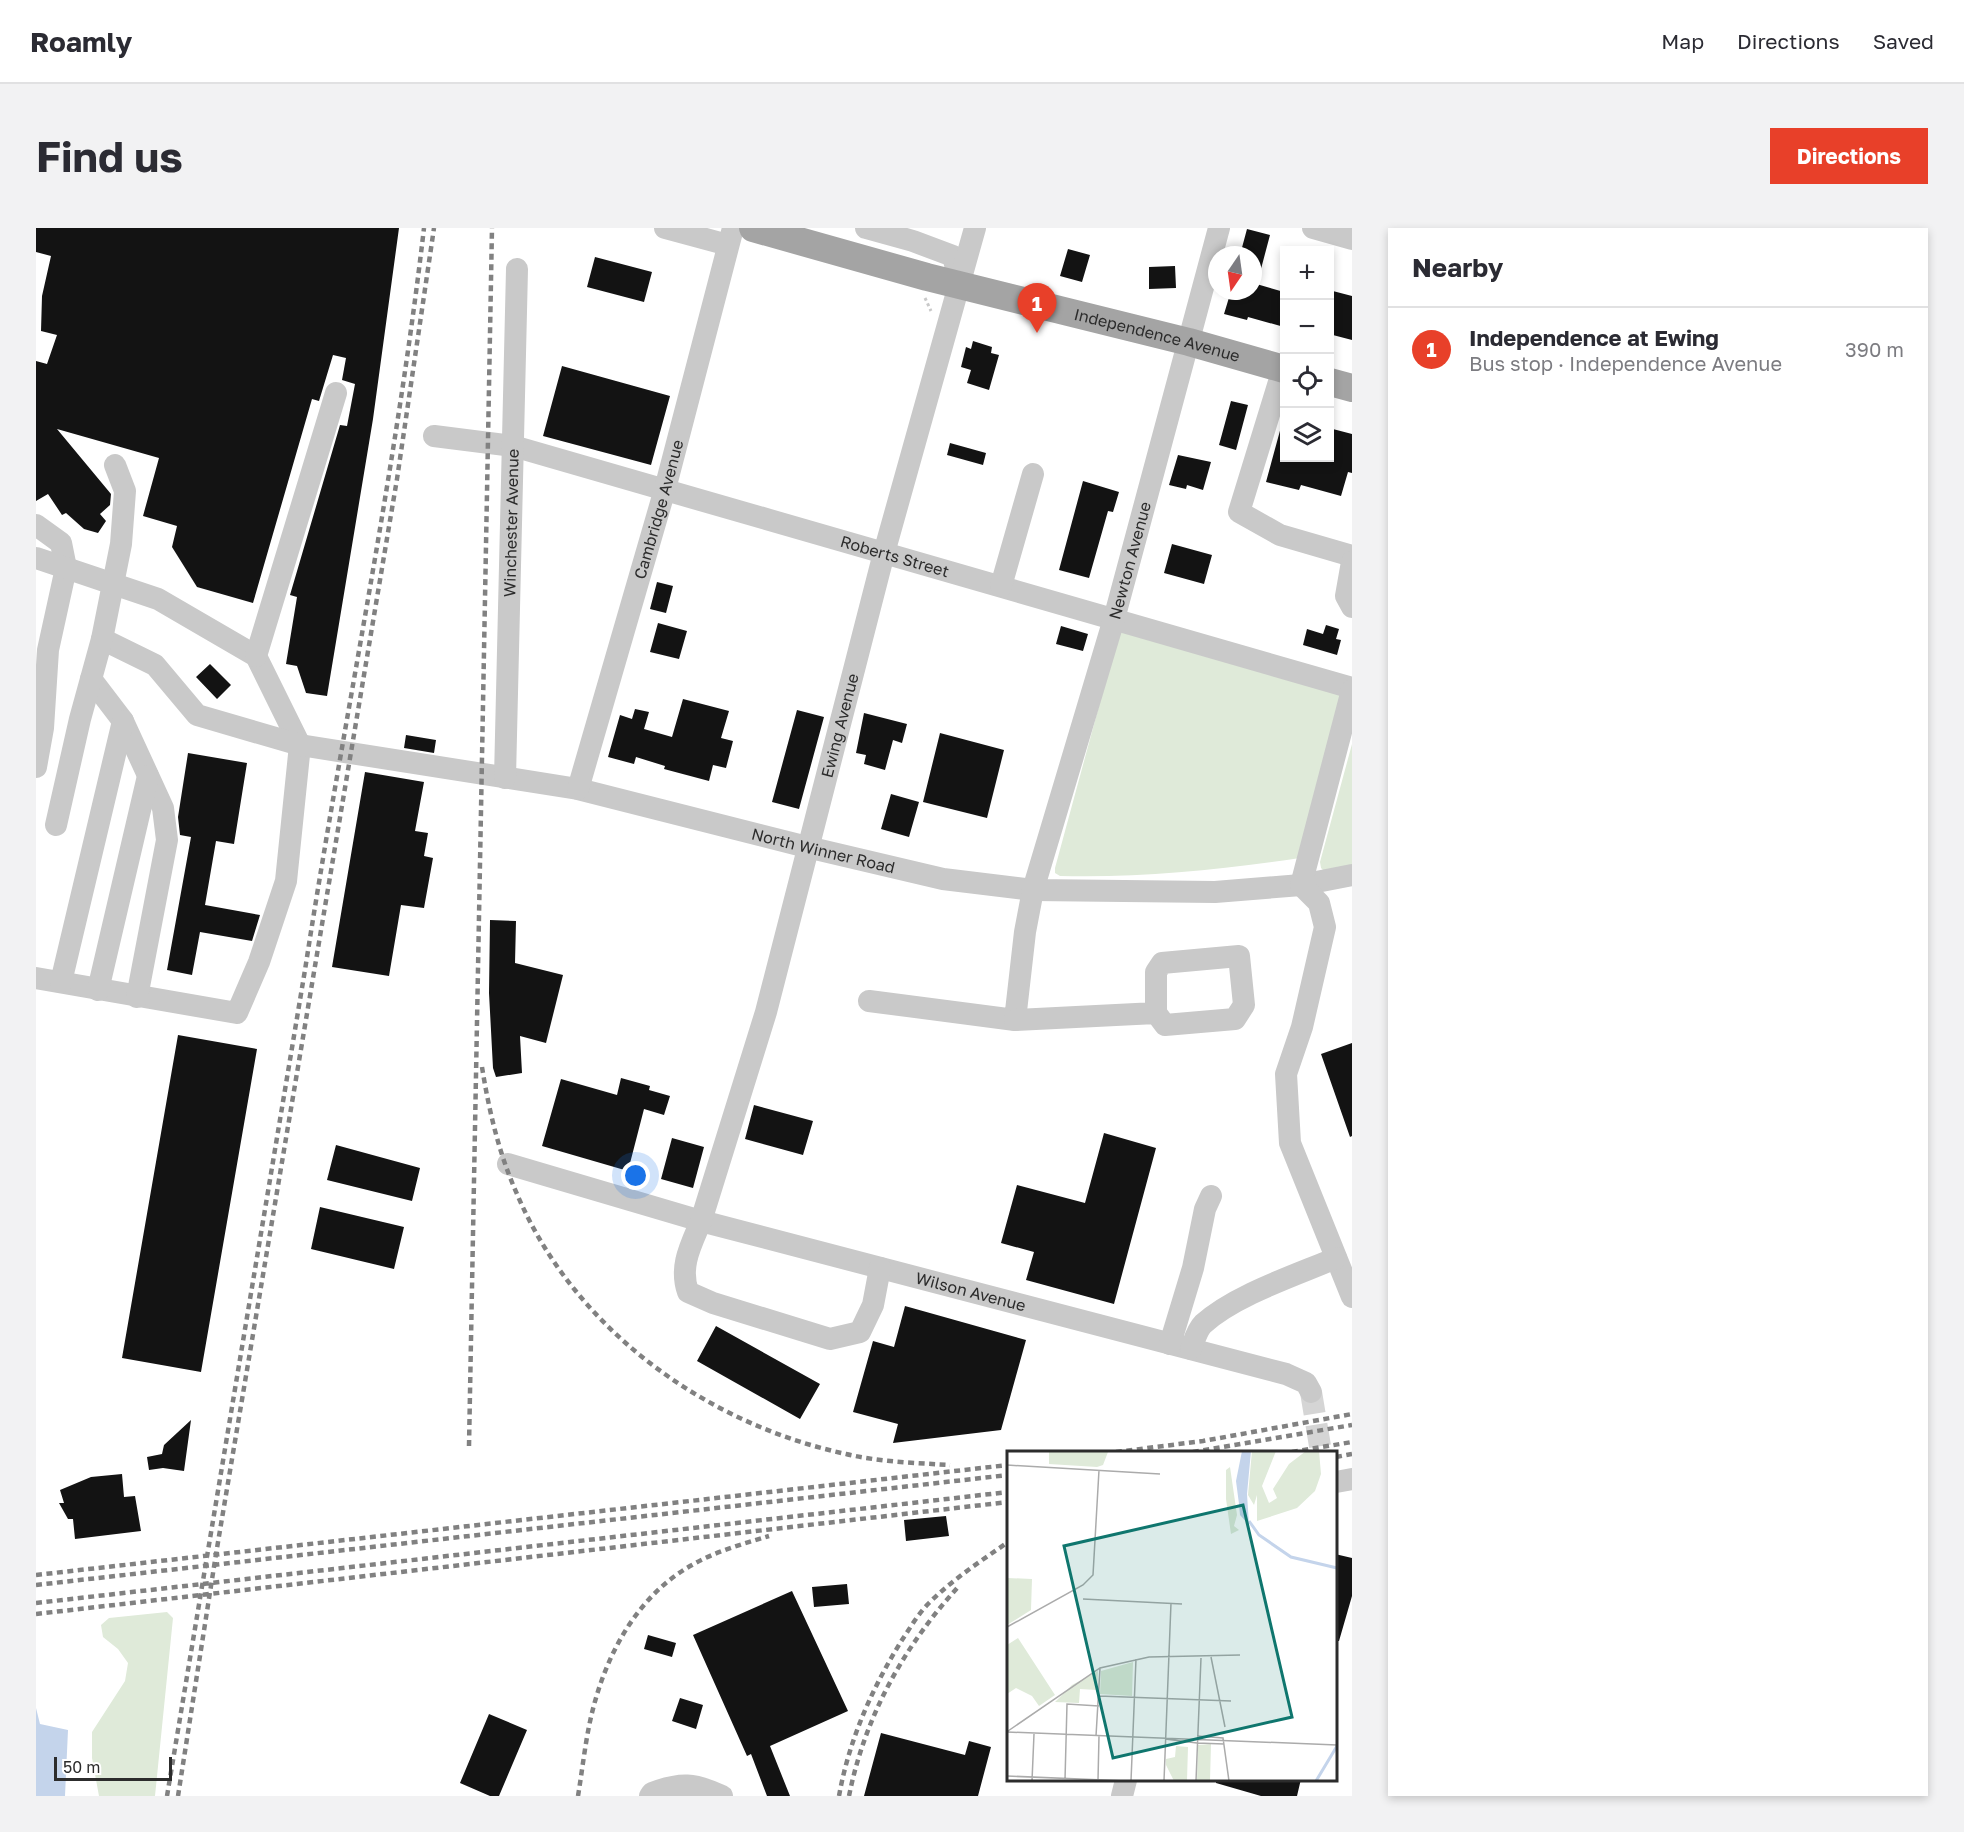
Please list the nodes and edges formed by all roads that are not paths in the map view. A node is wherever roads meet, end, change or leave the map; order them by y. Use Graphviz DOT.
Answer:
graph roads {
  1 [pos="665,228"];
  2 [pos="753,228"];
  3 [pos="866,228"];
  4 [pos="975,228"];
  5 [pos="1219,228"];
  6 [pos="1313,228"];
  7 [pos="1343,234"];
  8 [pos="730,237"];
  9 [pos="517,269"];
  10 [pos="960,285"];
  11 [pos="1189,342"];
  12 [pos="1280,368"];
  13 [pos="1280,382"];
  14 [pos="1334,383"];
  15 [pos="1352,388"];
  16 [pos="336,393"];
  17 [pos="434,436"];
  18 [pos="513,446"];
  19 [pos="115,465"];
  20 [pos="1033,474"];
  21 [pos="665,489"];
  22 [pos="36,525"];
  23 [pos="884,553"];
  24 [pos="1352,556"];
  25 [pos="36,558"];
  26 [pos="1352,562"];
  27 [pos="66,568"];
  28 [pos="112,584"];
  29 [pos="1001,586"];
  30 [pos="1352,607"];
  31 [pos="1114,619"];
  32 [pos="102,639"];
  33 [pos="256,656"];
  34 [pos="91,679"];
  35 [pos="1352,689"];
  36 [pos="123,721"];
  37 [pos="300,745"];
  38 [pos="36,767"];
  39 [pos="148,776"];
  40 [pos="505,778"];
  41 [pos="578,789"];
  42 [pos="56,825"];
  43 [pos="807,847"];
  44 [pos="1352,875"];
  45 [pos="1301,885"];
  46 [pos="1034,890"];
  47 [pos="36,978"];
  48 [pos="61,982"];
  49 [pos="98,990"];
  50 [pos="137,997"];
  51 [pos="869,1001"];
  52 [pos="1156,1013"];
  53 [pos="1015,1020"];
  54 [pos="508,1164"];
  55 [pos="1211,1196"];
  56 [pos="701,1221"];
  57 [pos="1336,1258"];
  58 [pos="880,1268"];
  59 [pos="1352,1297"];
  60 [pos="1181,1346"];
  61 [pos="1311,1392"];
  62 [pos="1352,1479"];
  63 [pos="1337,1482"];
  64 [pos="1126,1781"];
  65 [pos="650,1796"];
  66 [pos="722,1796"];
  67 [pos="1122,1796"];
  1 -- 8 [label="street"];
  2 -- 10 [label="main road, Independence Avenue"];
  3 -- 10 [label="street"];
  4 -- 10 [label="street, Ewing Avenue"];
  5 -- 11 [label="street, Newton Avenue"];
  6 -- 7 [label="street"];
  8 -- 21 [label="street, Cambridge Avenue"];
  9 -- 18 [label="street, Winchester Avenue"];
  10 -- 11 [label="main road, Independence Avenue"];
  10 -- 23 [label="street, Ewing Avenue"];
  11 -- 12 [label="main road, Independence Avenue"];
  11 -- 31 [label="street, Newton Avenue"];
  13 -- 24 [label="street"];
  14 -- 15 [label="main road"];
  16 -- 33 [label="street"];
  17 -- 18 [label="street, Roberts Street"];
  18 -- 21 [label="street, Roberts Street"];
  18 -- 40 [label="street, Winchester Avenue"];
  19 -- 28 [label="street"];
  20 -- 29 [label="street"];
  21 -- 23 [label="street, Roberts Street"];
  21 -- 41 [label="street, Cambridge Avenue"];
  22 -- 27 [label="street"];
  23 -- 29 [label="street, Roberts Street"];
  23 -- 43 [label="street, Ewing Avenue"];
  25 -- 27 [label="street"];
  26 -- 30 [label="street"];
  27 -- 28 [label="street"];
  27 -- 38 [label="street"];
  28 -- 32 [label="street"];
  28 -- 33 [label="street"];
  29 -- 31 [label="street, Roberts Street"];
  31 -- 35 [label="street, Roberts Street"];
  31 -- 46 [label="street, Newton Avenue"];
  32 -- 34 [label="street"];
  32 -- 37 [label="street, North Winner Road"];
  33 -- 37 [label="street"];
  34 -- 36 [label="street"];
  34 -- 42 [label="street"];
  35 -- 45 [label="street"];
  36 -- 39 [label="street"];
  36 -- 48 [label="street"];
  37 -- 40 [label="street, North Winner Road"];
  37 -- 50 [label="street"];
  39 -- 49 [label="street"];
  39 -- 50 [label="street"];
  40 -- 41 [label="street, North Winner Road"];
  41 -- 43 [label="street, North Winner Road"];
  43 -- 46 [label="street, North Winner Road"];
  43 -- 56 [label="street, Ewing Avenue"];
  44 -- 45 [label="street, North Winner Road"];
  45 -- 46 [label="street, North Winner Road"];
  45 -- 57 [label="street"];
  46 -- 53 [label="street, Newton Avenue"];
  47 -- 48 [label="street"];
  48 -- 49 [label="street"];
  49 -- 50 [label="street"];
  51 -- 53 [label="street"];
  52 -- 53 [label="street"];
  54 -- 56 [label="street, Wilson Avenue"];
  55 -- 60 [label="street"];
  56 -- 58 [label="street, Wilson Avenue"];
  56 -- 58 [label="street, Ewing Avenue"];
  57 -- 59 [label="street"];
  57 -- 60 [label="street"];
  58 -- 60 [label="street, Wilson Avenue"];
  60 -- 61 [label="street, Wilson Avenue"];
  62 -- 63 [label="street"];
  64 -- 67 [label="street"];
  65 -- 66 [label="street"];
}
